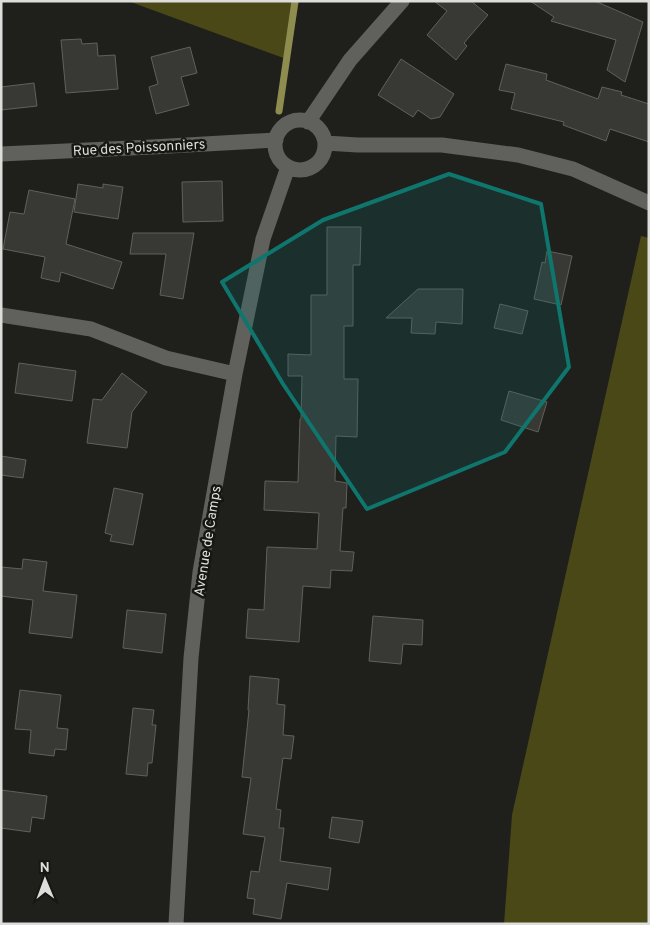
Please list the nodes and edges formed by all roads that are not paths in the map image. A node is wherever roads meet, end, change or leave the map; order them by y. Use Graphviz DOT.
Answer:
graph roads {
  1 [pos="402,1"];
  2 [pos="308,122"];
  3 [pos="276,140"];
  4 [pos="325,143"];
  5 [pos="1,154"];
  6 [pos="288,167"];
  7 [pos="649,203"];
  8 [pos="1,314"];
  9 [pos="235,374"];
  10 [pos="176,924"];
  1 -- 2 [label="street"];
  2 -- 3 [label="street"];
  2 -- 4 [label="street"];
  3 -- 5 [label="street, Rue des Poissonniers"];
  3 -- 6 [label="street"];
  4 -- 6 [label="street"];
  4 -- 7 [label="street"];
  6 -- 9 [label="street, Avenue de Camps"];
  8 -- 9 [label="street"];
  9 -- 10 [label="street, Avenue de Camps"];
}
